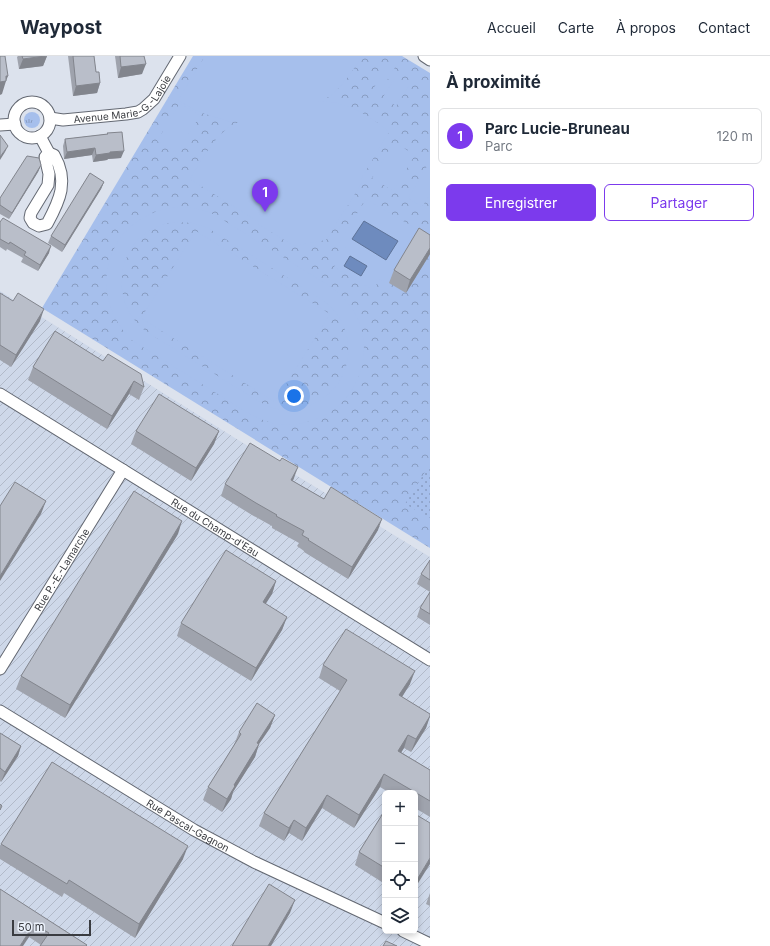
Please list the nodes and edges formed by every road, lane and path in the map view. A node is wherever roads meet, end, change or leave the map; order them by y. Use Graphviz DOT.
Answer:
graph roads {
  1 [pos="180,56"];
  2 [pos="424,56"];
  3 [pos="430,60"];
  4 [pos="50,118"];
  5 [pos="15,124"];
  6 [pos="0,125"];
  7 [pos="40,136"];
  8 [pos="49,153"];
  9 [pos="0,394"];
  10 [pos="123,470"];
  11 [pos="430,660"];
  12 [pos="0,669"];
  13 [pos="0,711"];
  14 [pos="382,922"];
  15 [pos="409,934"];
  16 [pos="430,944"];
  1 -- 4 [label="street, Avenue Marie-G.-Lajoie"];
  2 -- 3 [label="street"];
  4 -- 5 [label="street"];
  4 -- 7 [label="street"];
  5 -- 6 [label="street"];
  5 -- 7 [label="street"];
  7 -- 8 [label="street"];
  8 -- 8 [label="street"];
  9 -- 10 [label="street, Rue du Champ-d'Eau"];
  10 -- 11 [label="street, Rue du Champ-d'Eau"];
  10 -- 12 [label="street, Rue P.-E.-Lamarche"];
  13 -- 14 [label="street, Rue Pascal-Gagnon"];
  15 -- 16 [label="street"];
}
